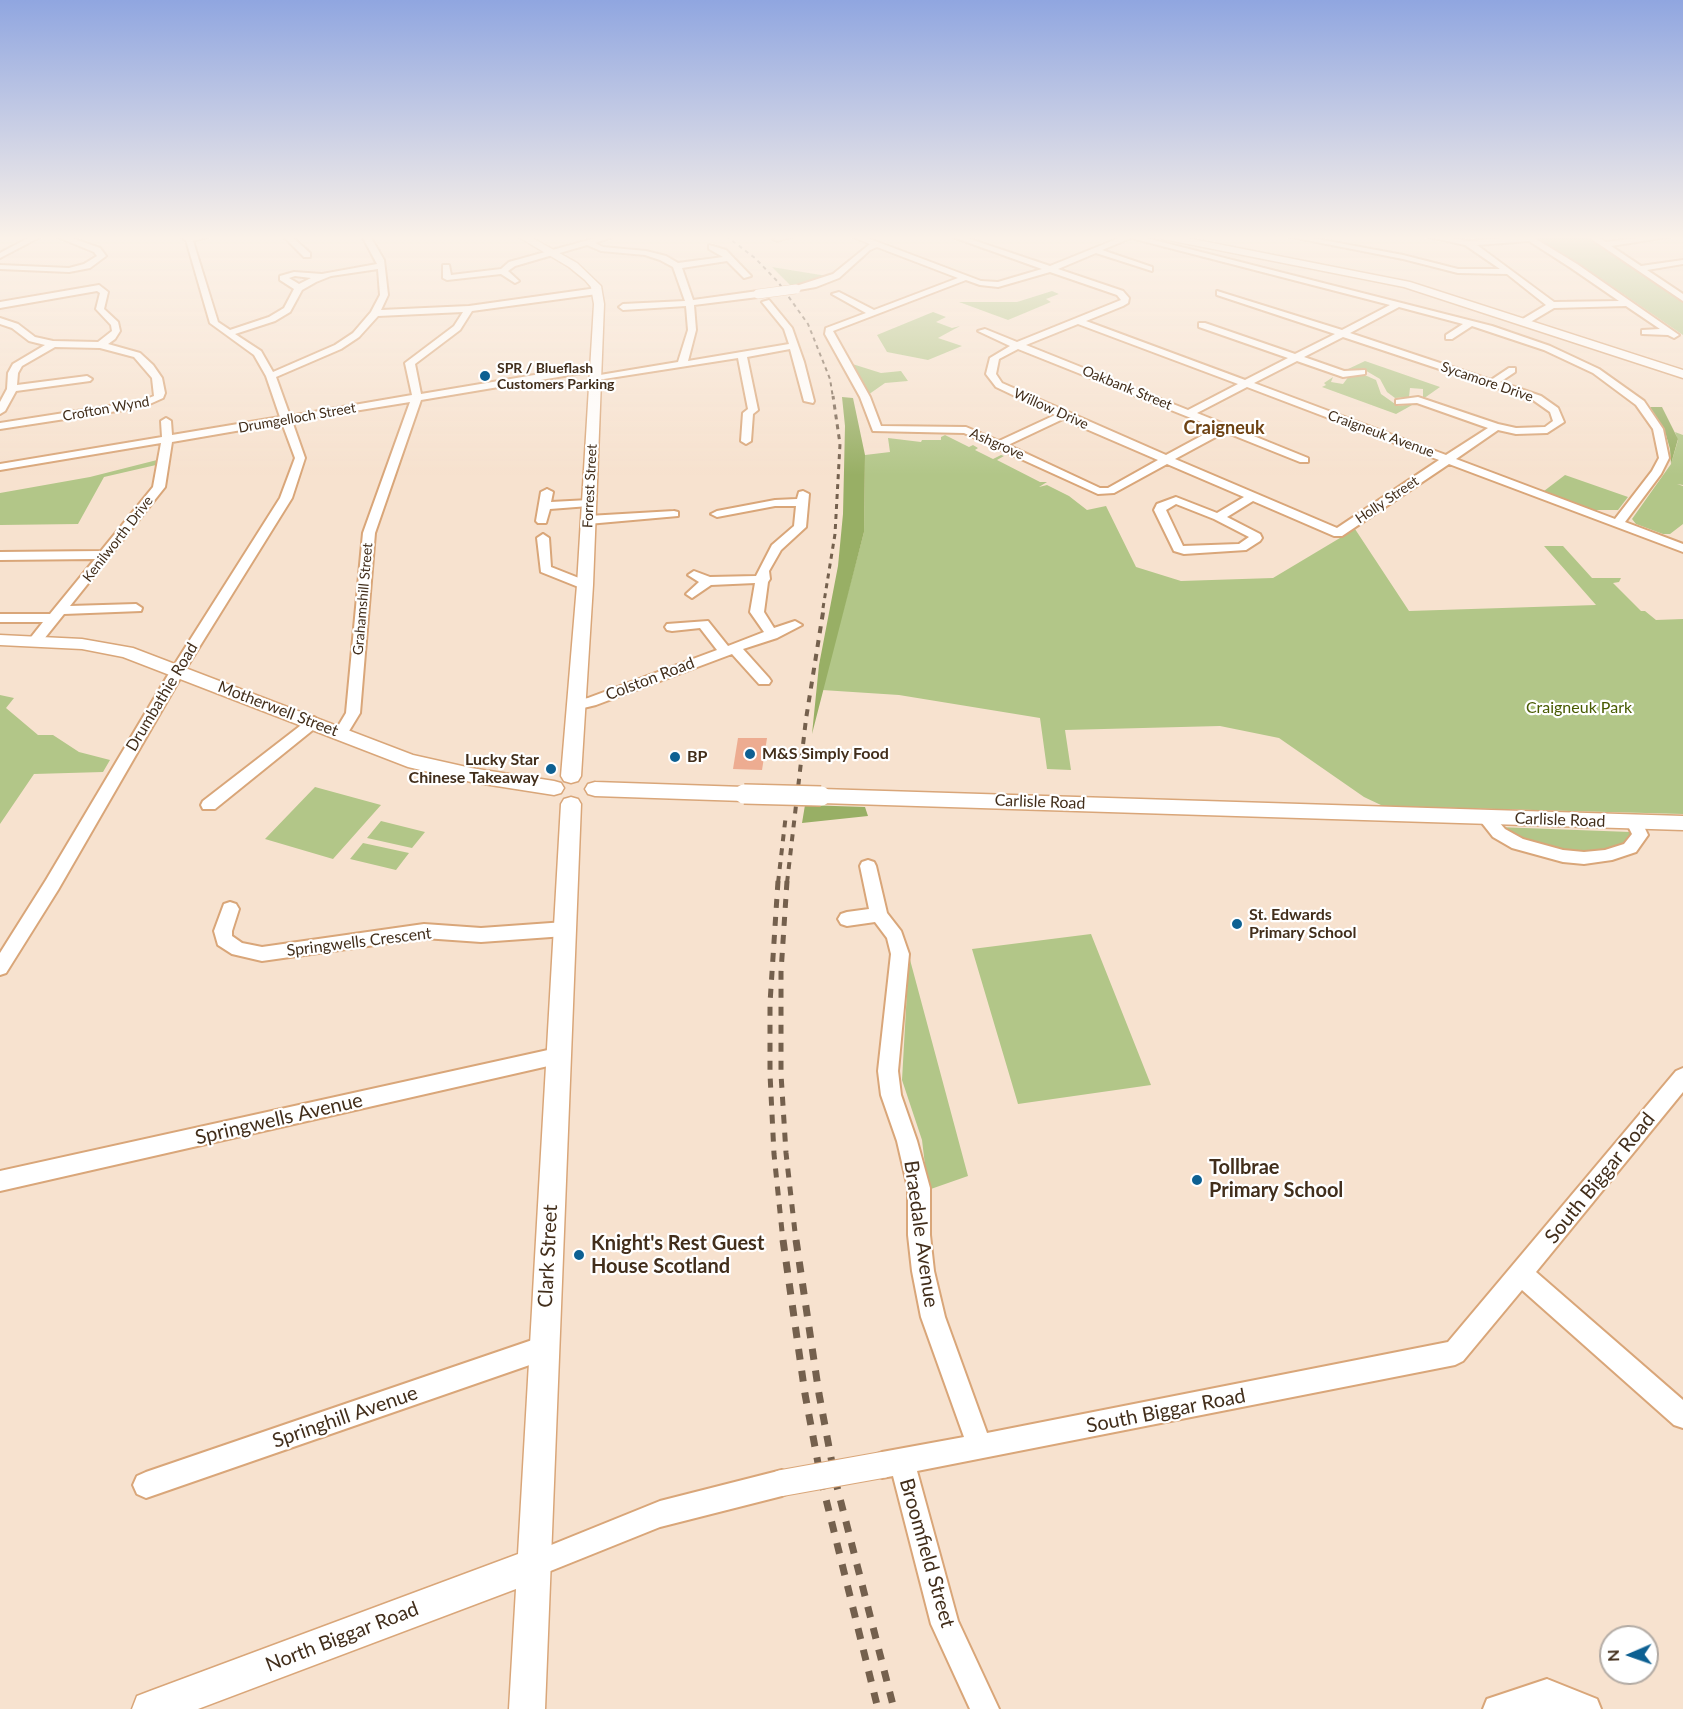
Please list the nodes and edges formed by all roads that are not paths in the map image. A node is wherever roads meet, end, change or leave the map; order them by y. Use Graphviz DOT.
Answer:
graph roads {
  1 [pos="106,316"];
  2 [pos="212,316"];
  3 [pos="277,316"];
  4 [pos="373,316"];
  5 [pos="465,316"];
  6 [pos="598,316"];
  7 [pos="691,316"];
  8 [pos="778,316"];
  9 [pos="862,316"];
  10 [pos="1092,316"];
  11 [pos="1290,316"];
  12 [pos="1377,316"];
  13 [pos="1438,316"];
  14 [pos="1504,316"];
  15 [pos="1534,316"];
  16 [pos="1646,316"];
  17 [pos="1079,321"];
  18 [pos="4,322"];
  19 [pos="1524,322"];
  20 [pos="1469,324"];
  21 [pos="1202,325"];
  22 [pos="982,331"];
  23 [pos="1645,332"];
  24 [pos="228,333"];
  25 [pos="1342,334"];
  26 [pos="1449,337"];
  27 [pos="53,344"];
  28 [pos="100,345"];
  29 [pos="1017,345"];
  30 [pos="794,346"];
  31 [pos="742,356"];
  32 [pos="1297,358"];
  33 [pos="682,365"];
  34 [pos="1512,370"];
  35 [pos="1362,372"];
  36 [pos="594,374"];
  37 [pos="1683,374"];
  38 [pos="271,376"];
  39 [pos="87,378"];
  40 [pos="1492,383"];
  41 [pos="1247,384"];
  42 [pos="12,389"];
  43 [pos="417,397"];
  44 [pos="809,401"];
  45 [pos="1400,402"];
  46 [pos="0,411"];
  47 [pos="1190,413"];
  48 [pos="1063,415"];
  49 [pos="288,420"];
  50 [pos="166,422"];
  51 [pos="0,426"];
  52 [pos="1496,427"];
  53 [pos="1224,428"];
  54 [pos="167,438"];
  55 [pos="746,441"];
  56 [pos="1000,445"];
  57 [pos="1447,459"];
  58 [pos="1167,460"];
  59 [pos="1304,460"];
  60 [pos="0,467"];
  61 [pos="546,492"];
  62 [pos="1253,496"];
  63 [pos="588,503"];
  64 [pos="545,506"];
  65 [pos="674,514"];
  66 [pos="717,514"];
  67 [pos="1218,517"];
  68 [pos="588,520"];
  69 [pos="542,521"];
  70 [pos="1618,523"];
  71 [pos="1338,533"];
  72 [pos="543,538"];
  73 [pos="1683,548"];
  74 [pos="106,555"];
  75 [pos="0,556"];
  76 [pos="694,575"];
  77 [pos="764,579"];
  78 [pos="708,581"];
  79 [pos="585,585"];
  80 [pos="692,594"];
  81 [pos="136,608"];
  82 [pos="58,614"];
  83 [pos="0,618"];
  84 [pos="795,625"];
  85 [pos="672,627"];
  86 [pos="772,634"];
  87 [pos="0,639"];
  88 [pos="35,641"];
  89 [pos="730,650"];
  90 [pos="178,670"];
  91 [pos="764,681"];
  92 [pos="575,705"];
  93 [pos="314,722"];
  94 [pos="340,733"];
  95 [pos="571,776"];
  96 [pos="554,788"];
  97 [pos="595,789"];
  98 [pos="571,804"];
  99 [pos="209,805"];
  100 [pos="1486,818"];
  101 [pos="1634,822"];
  102 [pos="1683,824"];
  103 [pos="868,866"];
  104 [pos="230,909"];
  105 [pos="879,915"];
  106 [pos="847,919"];
  107 [pos="565,929"];
  108 [pos="0,968"];
  109 [pos="557,1056"];
  110 [pos="1682,1080"];
  111 [pos="0,1181"];
  112 [pos="1522,1275"];
  113 [pos="543,1348"];
  114 [pos="1683,1416"];
  115 [pos="980,1447"];
  116 [pos="892,1463"];
  117 [pos="146,1485"];
  118 [pos="533,1565"];
  119 [pos="150,1709"];
  120 [pos="527,1709"];
  121 [pos="985,1709"];
  122 [pos="1497,1709"];
  123 [pos="1587,1709"];
  1 -- 28 [label="street"];
  2 -- 24 [label="street, Drumbathie Road"];
  3 -- 24 [label="street"];
  4 -- 38 [label="street"];
  5 -- 43 [label="street"];
  6 -- 36 [label="main road, Forrest Street"];
  7 -- 33 [label="street"];
  8 -- 30 [label="street"];
  9 -- 56 [label="street, Ashgrove"];
  10 -- 17 [label="street, Willow Drive"];
  11 -- 25 [label="street, Sycamore Drive"];
  12 -- 25 [label="street"];
  13 -- 20 [label="street"];
  14 -- 19 [label="main road"];
  15 -- 19 [label="street"];
  16 -- 23 [label="street"];
  17 -- 29 [label="street, Willow Drive"];
  17 -- 41 [label="street, Craigneuk Avenue"];
  18 -- 27 [label="street"];
  19 -- 37 [label="main road"];
  20 -- 26 [label="street"];
  20 -- 70 [label="street"];
  21 -- 32 [label="street"];
  22 -- 29 [label="street, Oakbank Street"];
  24 -- 38 [label="street, Drumbathie Road"];
  25 -- 32 [label="street"];
  25 -- 40 [label="street, Sycamore Drive"];
  27 -- 28 [label="street"];
  27 -- 42 [label="street"];
  28 -- 51 [label="street, Crofton Wynd"];
  29 -- 47 [label="street, Oakbank Street"];
  29 -- 48 [label="street, Willow Drive"];
  30 -- 31 [label="street, Drumgelloch Street"];
  30 -- 44 [label="street"];
  31 -- 33 [label="street, Drumgelloch Street"];
  31 -- 55 [label="street"];
  32 -- 35 [label="street"];
  32 -- 41 [label="street"];
  33 -- 36 [label="street, Drumgelloch Street"];
  34 -- 40 [label="street"];
  36 -- 43 [label="street, Drumgelloch Street"];
  36 -- 63 [label="main road, Forrest Street"];
  38 -- 49 [label="street, Drumbathie Road"];
  39 -- 42 [label="street"];
  40 -- 52 [label="street, Sycamore Drive"];
  41 -- 47 [label="street"];
  41 -- 57 [label="street, Craigneuk Avenue"];
  42 -- 46 [label="street"];
  43 -- 49 [label="street, Drumgelloch Street"];
  43 -- 94 [label="street, Grahamshill Street"];
  45 -- 52 [label="street"];
  47 -- 53 [label="street, Oakbank Street"];
  48 -- 56 [label="street"];
  48 -- 58 [label="street, Willow Drive"];
  49 -- 54 [label="street, Drumgelloch Street"];
  49 -- 90 [label="street, Drumbathie Road"];
  50 -- 54 [label="street, Kenilworth Drive"];
  52 -- 57 [label="street, Holly Street"];
  53 -- 58 [label="street"];
  53 -- 59 [label="street, Oakbank Street"];
  54 -- 60 [label="street, Drumgelloch Street"];
  54 -- 74 [label="street, Kenilworth Drive"];
  56 -- 58 [label="street, Ashgrove"];
  57 -- 70 [label="street, Craigneuk Avenue"];
  57 -- 71 [label="street, Holly Street"];
  58 -- 62 [label="street, Willow Drive"];
  61 -- 64 [label="street"];
  62 -- 67 [label="street"];
  62 -- 71 [label="street, Willow Drive"];
  63 -- 64 [label="street"];
  63 -- 68 [label="main road, Forrest Street"];
  64 -- 69 [label="street"];
  65 -- 68 [label="street"];
  66 -- 77 [label="street"];
  67 -- 67 [label="street"];
  68 -- 79 [label="main road, Forrest Street"];
  70 -- 73 [label="street, Craigneuk Avenue"];
  72 -- 79 [label="street"];
  74 -- 75 [label="street"];
  74 -- 82 [label="street, Kenilworth Drive"];
  76 -- 78 [label="street"];
  77 -- 78 [label="street"];
  77 -- 86 [label="street"];
  78 -- 80 [label="street"];
  79 -- 92 [label="main road, Forrest Street"];
  81 -- 82 [label="street"];
  82 -- 83 [label="street"];
  82 -- 88 [label="street, Kenilworth Drive"];
  84 -- 86 [label="street, Colston Road"];
  85 -- 89 [label="street"];
  86 -- 89 [label="street, Colston Road"];
  87 -- 88 [label="main road, Motherwell Street"];
  88 -- 90 [label="main road, Motherwell Street"];
  89 -- 91 [label="street"];
  89 -- 92 [label="street, Colston Road"];
  90 -- 93 [label="main road, Motherwell Street"];
  90 -- 108 [label="street, Drumbathie Road"];
  92 -- 95 [label="main road, Forrest Street"];
  93 -- 94 [label="main road, Motherwell Street"];
  93 -- 99 [label="street"];
  94 -- 96 [label="main road, Motherwell Street"];
  95 -- 96 [label="main road"];
  95 -- 97 [label="main road"];
  96 -- 98 [label="main road"];
  97 -- 98 [label="main road"];
  97 -- 100 [label="main road, Carlisle Road, bridge"];
  98 -- 107 [label="main road, Clark Street"];
  100 -- 101 [label="main road, Carlisle Road"];
  100 -- 101 [label="street, Carlisle Road"];
  101 -- 102 [label="main road, Carlisle Road"];
  103 -- 105 [label="street, Braedale Avenue"];
  104 -- 107 [label="street, Springwells Crescent"];
  105 -- 106 [label="street"];
  105 -- 115 [label="street, Braedale Avenue"];
  107 -- 109 [label="main road, Clark Street"];
  109 -- 111 [label="street, Springwells Avenue"];
  109 -- 113 [label="main road, Clark Street"];
  110 -- 112 [label="street, South Biggar Road"];
  112 -- 114 [label="street"];
  112 -- 115 [label="street, South Biggar Road"];
  113 -- 117 [label="street, Springhill Avenue"];
  113 -- 118 [label="main road, Clark Street"];
  115 -- 116 [label="street, South Biggar Road"];
  116 -- 118 [label="street, South Biggar Road, bridge"];
  116 -- 121 [label="street, Broomfield Street"];
  118 -- 119 [label="main road, North Biggar Road"];
  118 -- 120 [label="main road, Clark Street"];
  122 -- 123 [label="street"];
}
